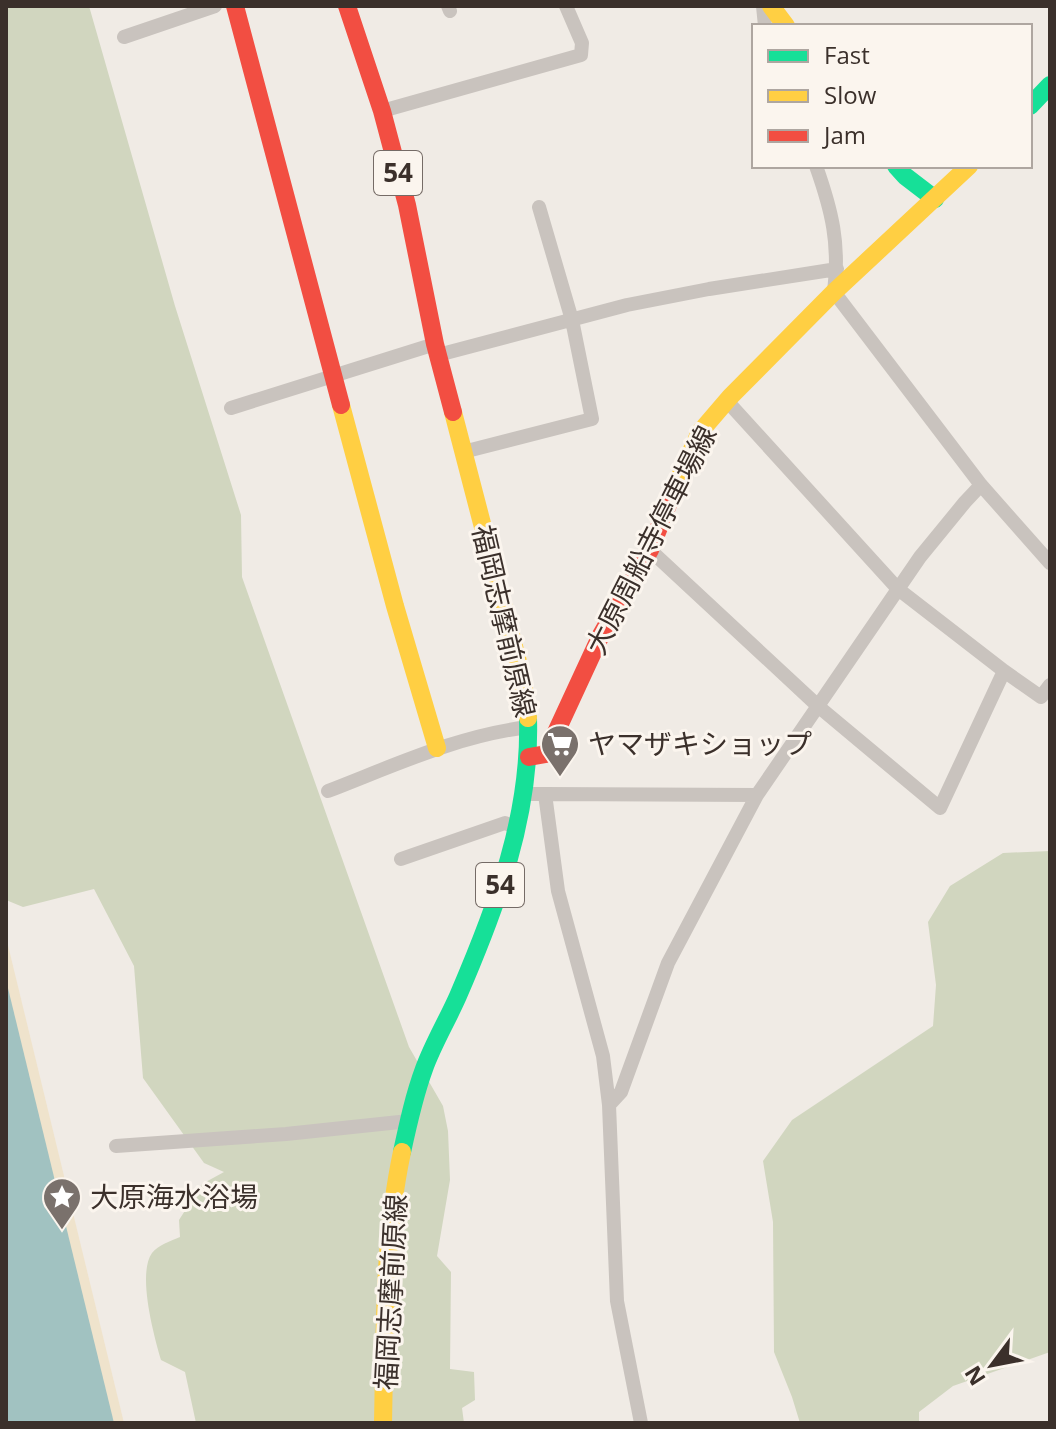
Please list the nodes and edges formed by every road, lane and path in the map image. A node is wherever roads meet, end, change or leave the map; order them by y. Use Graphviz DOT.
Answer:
graph roads {
  1 [pos="215,6"];
  2 [pos="235,6"];
  3 [pos="347,6"];
  4 [pos="566,6"];
  5 [pos="771,6"];
  6 [pos="784,24"];
  7 [pos="124,37"];
  8 [pos="1050,85"];
  9 [pos="1032,104"];
  10 [pos="382,111"];
  11 [pos="817,168"];
  12 [pos="898,168"];
  13 [pos="967,168"];
  14 [pos="935,199"];
  15 [pos="539,207"];
  16 [pos="837,269"];
  17 [pos="834,292"];
  18 [pos="572,320"];
  19 [pos="436,349"];
  20 [pos="333,375"];
  21 [pos="727,401"];
  22 [pos="231,408"];
  23 [pos="463,452"];
  24 [pos="981,485"];
  25 [pos="650,550"];
  26 [pos="1050,563"];
  27 [pos="898,589"];
  28 [pos="1004,671"];
  29 [pos="1050,685"];
  30 [pos="819,707"];
  31 [pos="529,727"];
  32 [pos="437,748"];
  33 [pos="529,757"];
  34 [pos="328,791"];
  35 [pos="525,794"];
  36 [pos="545,794"];
  37 [pos="757,795"];
  38 [pos="518,828"];
  39 [pos="401,859"];
  40 [pos="609,1105"];
  41 [pos="409,1121"];
  42 [pos="116,1146"];
  43 [pos="383,1423"];
  44 [pos="641,1423"];
  1 -- 7 [label="street"];
  2 -- 20 [label="main road"];
  3 -- 10 [label="main road, 福岡志摩前原線 / 54"];
  4 -- 10 [label="street"];
  5 -- 6 [label="main road"];
  8 -- 9 [label="main road"];
  10 -- 19 [label="main road, 福岡志摩前原線 / 54"];
  11 -- 16 [label="street"];
  12 -- 14 [label="main road"];
  13 -- 14 [label="main road, 大原周船寺停車場線"];
  14 -- 17 [label="main road, 大原周船寺停車場線"];
  15 -- 18 [label="street"];
  16 -- 17 [label="street"];
  16 -- 18 [label="street"];
  17 -- 21 [label="main road, 大原周船寺停車場線"];
  17 -- 24 [label="street"];
  18 -- 19 [label="street"];
  18 -- 23 [label="street"];
  19 -- 20 [label="street"];
  19 -- 23 [label="main road, 福岡志摩前原線 / 54"];
  20 -- 22 [label="street"];
  20 -- 32 [label="main road"];
  21 -- 25 [label="main road, 大原周船寺停車場線"];
  21 -- 27 [label="street"];
  23 -- 31 [label="main road, 福岡志摩前原線 / 54"];
  24 -- 26 [label="street"];
  24 -- 27 [label="street"];
  25 -- 30 [label="street"];
  25 -- 33 [label="main road, 大原周船寺停車場線"];
  27 -- 28 [label="street"];
  27 -- 30 [label="street"];
  28 -- 29 [label="street"];
  28 -- 30 [label="street"];
  30 -- 37 [label="street"];
  31 -- 32 [label="street"];
  31 -- 33 [label="main road, 福岡志摩前原線 / 54"];
  32 -- 34 [label="street"];
  33 -- 35 [label="main road, 福岡志摩前原線 / 54"];
  35 -- 36 [label="street"];
  35 -- 38 [label="main road, 福岡志摩前原線 / 54"];
  36 -- 37 [label="street"];
  36 -- 40 [label="street"];
  37 -- 40 [label="street"];
  38 -- 39 [label="street"];
  38 -- 41 [label="main road, 福岡志摩前原線 / 54"];
  40 -- 44 [label="street"];
  41 -- 42 [label="street"];
  41 -- 43 [label="main road, 福岡志摩前原線 / 54"];
}
